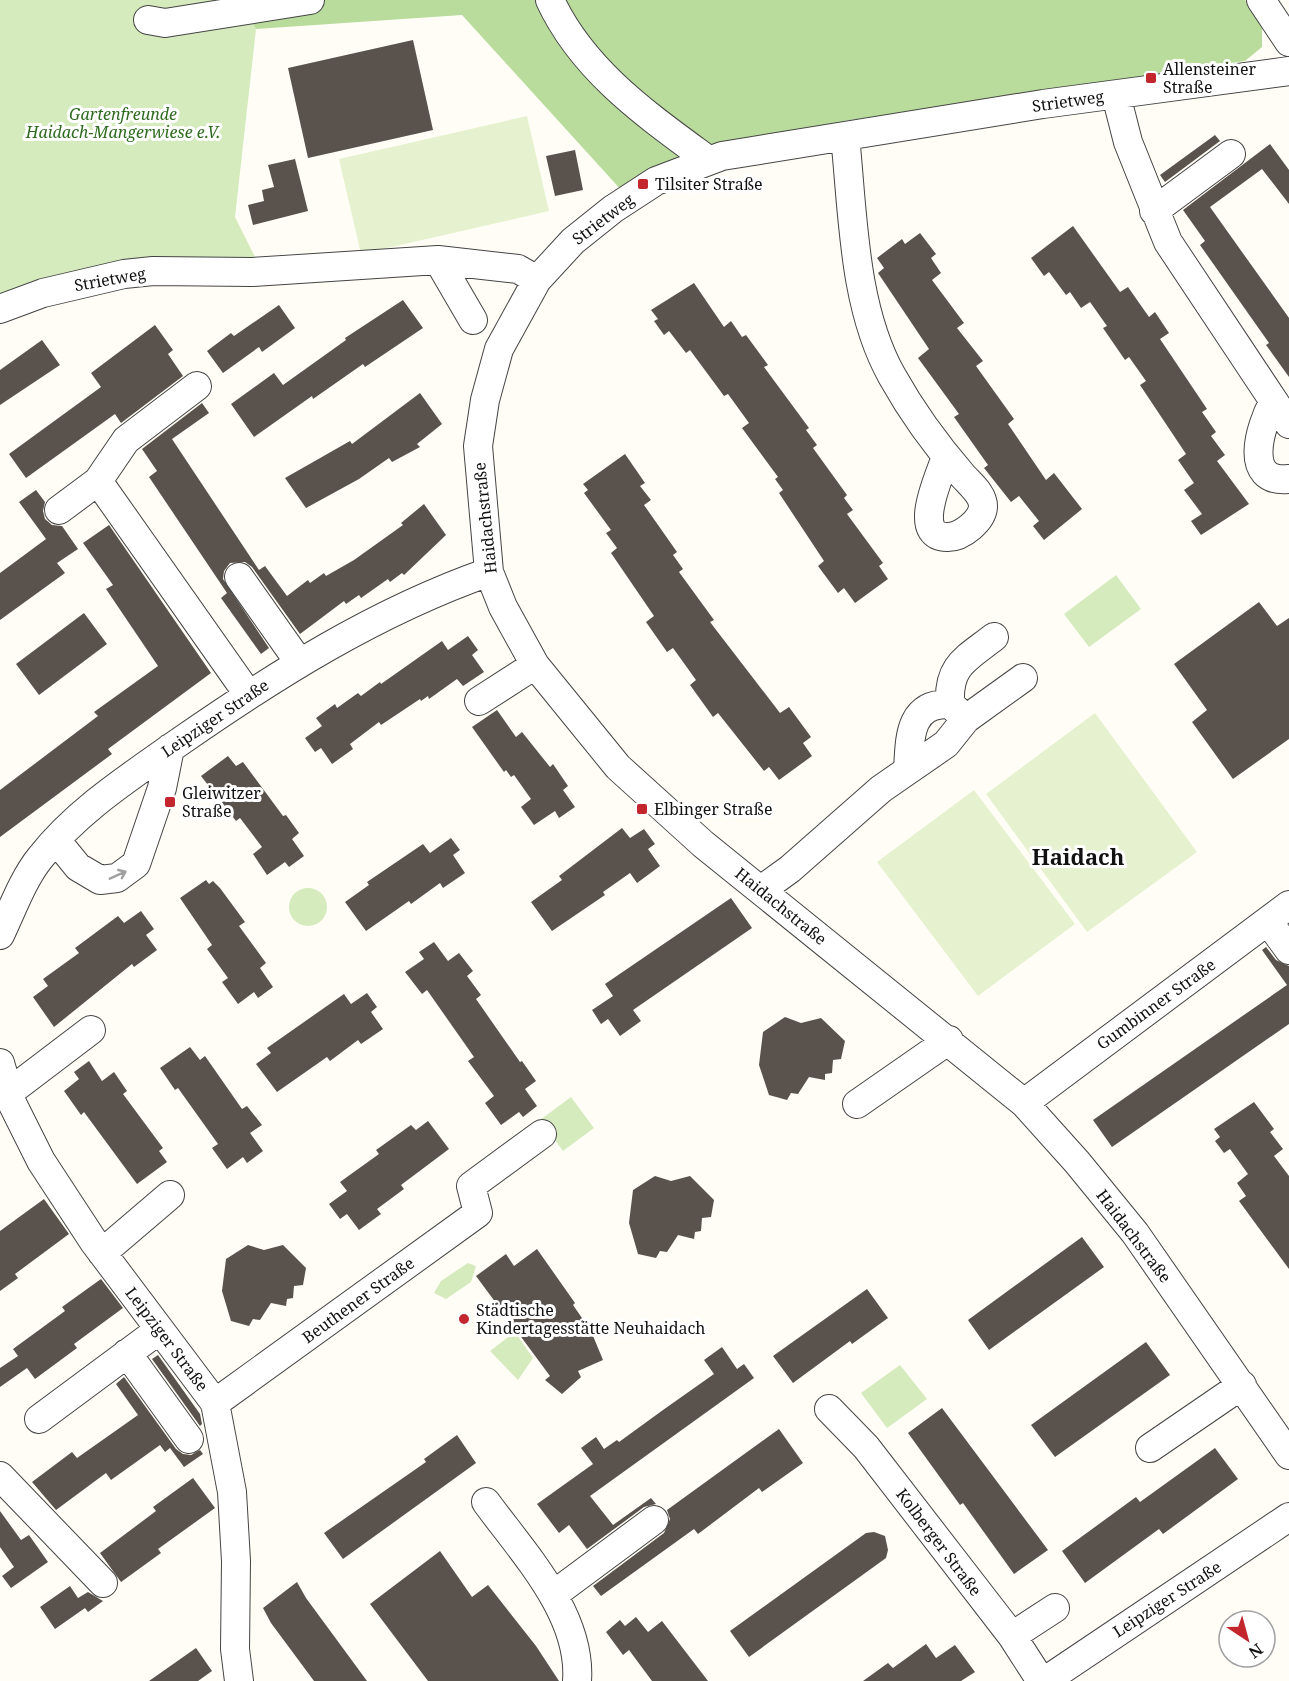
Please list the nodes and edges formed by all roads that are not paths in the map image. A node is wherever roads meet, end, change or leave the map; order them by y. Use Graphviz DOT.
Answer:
graph roads {
  1 [pos="310,0"];
  2 [pos="550,0"];
  3 [pos="1261,0"];
  4 [pos="156,22"];
  5 [pos="1289,42"];
  6 [pos="1289,71"];
  7 [pos="1116,95"];
  8 [pos="845,136"];
  9 [pos="1231,154"];
  10 [pos="708,160"];
  11 [pos="1154,211"];
  12 [pos="438,260"];
  13 [pos="537,280"];
  14 [pos="0,309"];
  15 [pos="473,320"];
  16 [pos="197,386"];
  17 [pos="1281,413"];
  18 [pos="948,459"];
  19 [pos="1289,478"];
  20 [pos="98,481"];
  21 [pos="59,510"];
  22 [pos="489,572"];
  23 [pos="239,577"];
  24 [pos="994,637"];
  25 [pos="299,662"];
  26 [pos="535,665"];
  27 [pos="1023,678"];
  28 [pos="248,694"];
  29 [pos="479,701"];
  30 [pos="958,711"];
  31 [pos="171,748"];
  32 [pos="908,770"];
  33 [pos="56,840"];
  34 [pos="761,890"];
  35 [pos="1279,913"];
  36 [pos="0,934"];
  37 [pos="1289,950"];
  38 [pos="91,1030"];
  39 [pos="949,1040"];
  40 [pos="0,1063"];
  41 [pos="8,1093"];
  42 [pos="1024,1103"];
  43 [pos="857,1104"];
  44 [pos="542,1134"];
  45 [pos="170,1195"];
  46 [pos="102,1253"];
  47 [pos="159,1330"];
  48 [pos="127,1353"];
  49 [pos="1242,1385"];
  50 [pos="214,1403"];
  51 [pos="829,1409"];
  52 [pos="39,1419"];
  53 [pos="189,1439"];
  54 [pos="1150,1448"];
  55 [pos="1289,1455"];
  56 [pos="0,1476"];
  57 [pos="486,1502"];
  58 [pos="1289,1517"];
  59 [pos="654,1520"];
  60 [pos="103,1583"];
  61 [pos="553,1595"];
  62 [pos="1054,1608"];
  63 [pos="1011,1636"];
  64 [pos="239,1681"];
  65 [pos="577,1681"];
  66 [pos="1043,1681"];
  1 -- 4 [label="street"];
  2 -- 10 [label="street"];
  3 -- 5 [label="street"];
  6 -- 7 [label="street, Strietweg"];
  7 -- 8 [label="street, Strietweg"];
  7 -- 11 [label="street"];
  8 -- 10 [label="street, Strietweg"];
  8 -- 18 [label="street"];
  9 -- 11 [label="street"];
  10 -- 13 [label="street, Strietweg"];
  11 -- 17 [label="street"];
  12 -- 13 [label="street, Strietweg"];
  12 -- 14 [label="street, Strietweg"];
  12 -- 15 [label="street"];
  13 -- 22 [label="street, Haidachstraße"];
  16 -- 20 [label="street"];
  17 -- 19 [label="street"];
  20 -- 21 [label="street"];
  20 -- 28 [label="street"];
  22 -- 25 [label="street, Leipziger Straße"];
  22 -- 26 [label="street, Haidachstraße"];
  23 -- 25 [label="street"];
  24 -- 30 [label="street"];
  25 -- 28 [label="street, Leipziger Straße"];
  26 -- 29 [label="street"];
  26 -- 34 [label="street, Haidachstraße"];
  27 -- 30 [label="street"];
  28 -- 31 [label="street, Leipziger Straße"];
  30 -- 32 [label="street"];
  30 -- 32 [label="street"];
  31 -- 33 [label="street, Leipziger Straße"];
  33 -- 31 [label="street, one-way"];
  32 -- 34 [label="street"];
  33 -- 36 [label="street, Leipziger Straße"];
  34 -- 39 [label="street, Haidachstraße"];
  35 -- 37 [label="street"];
  35 -- 42 [label="street, Gumbinner Straße"];
  38 -- 41 [label="street"];
  39 -- 42 [label="street, Haidachstraße"];
  39 -- 43 [label="street"];
  40 -- 41 [label="street, Leipziger Straße"];
  41 -- 46 [label="street, Leipziger Straße"];
  42 -- 49 [label="street, Haidachstraße"];
  44 -- 50 [label="street, Beuthener Straße"];
  45 -- 46 [label="street"];
  46 -- 47 [label="street, Leipziger Straße"];
  47 -- 48 [label="street"];
  47 -- 50 [label="street, Leipziger Straße"];
  48 -- 52 [label="street"];
  48 -- 53 [label="street"];
  49 -- 54 [label="street"];
  49 -- 55 [label="street, Haidachstraße"];
  50 -- 64 [label="street, Leipziger Straße"];
  51 -- 63 [label="street, Kolberger Straße"];
  56 -- 60 [label="street"];
  57 -- 61 [label="street"];
  58 -- 66 [label="street, Leipziger Straße"];
  59 -- 61 [label="street"];
  61 -- 65 [label="street"];
  62 -- 63 [label="street"];
  63 -- 66 [label="street, Kolberger Straße"];
}
